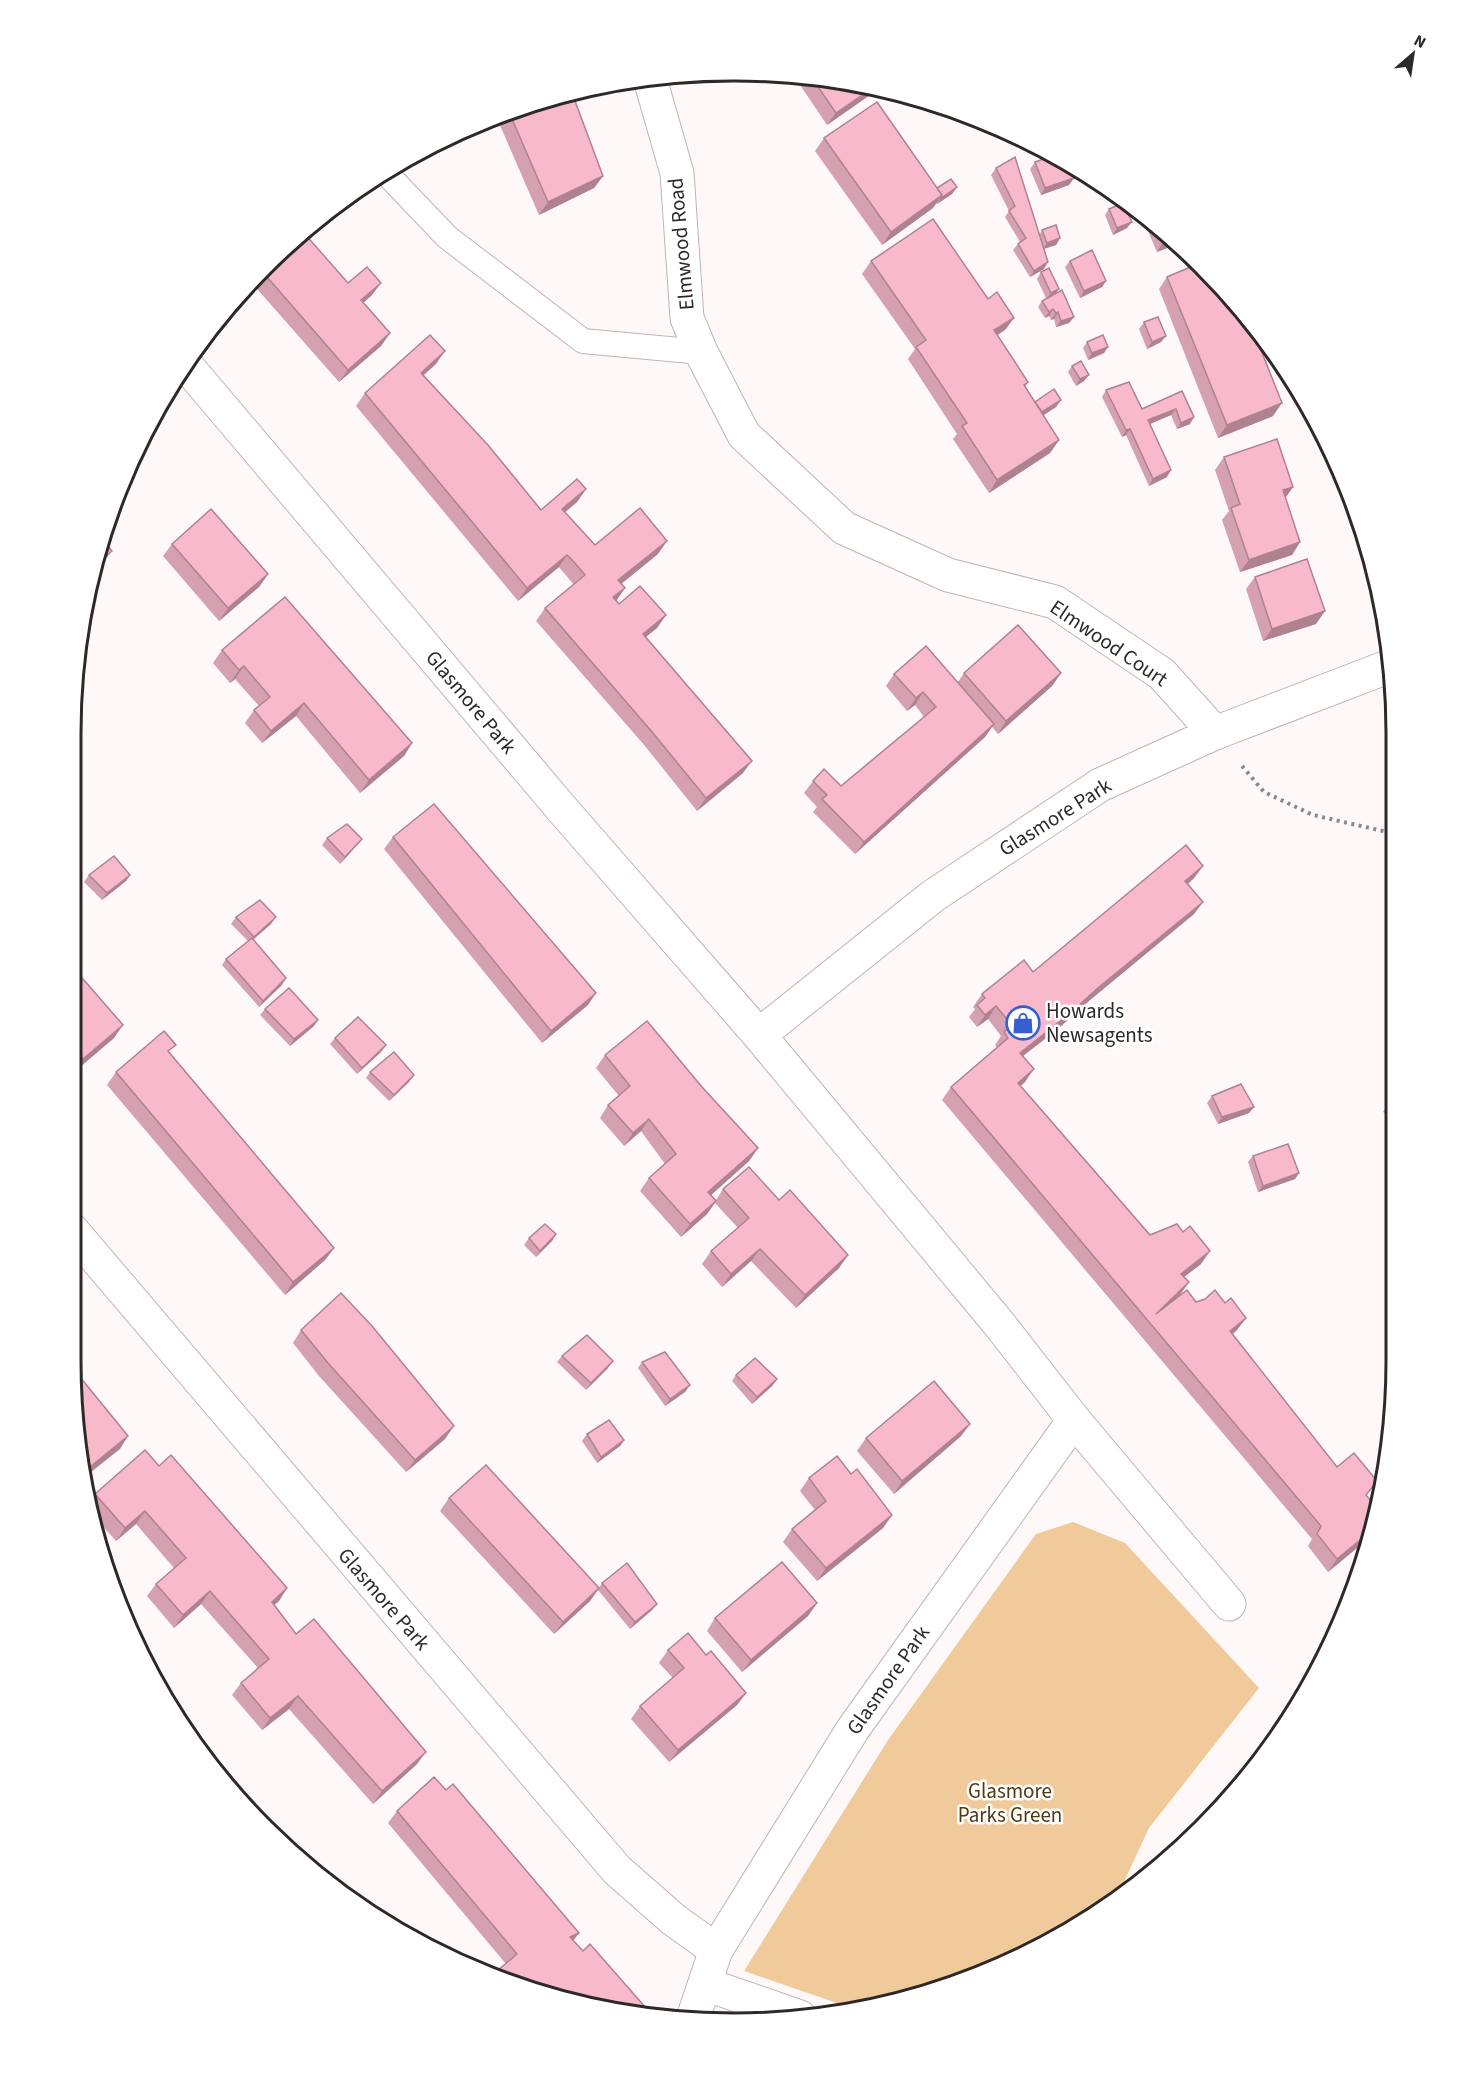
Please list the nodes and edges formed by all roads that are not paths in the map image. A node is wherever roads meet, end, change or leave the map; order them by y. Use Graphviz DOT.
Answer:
graph roads {
  1 [pos="652,87"];
  2 [pos="391,178"];
  3 [pos="701,352"];
  4 [pos="191,371"];
  5 [pos="744,435"];
  6 [pos="1382,669"];
  7 [pos="1215,734"];
  8 [pos="759,1035"];
  9 [pos="81,1242"];
  10 [pos="1074,1420"];
  11 [pos="1229,1604"];
  12 [pos="716,1950"];
  13 [pos="705,1984"];
  14 [pos="783,2011"];
  15 [pos="695,2012"];
  1 -- 3 [label="street, Elmwood Road"];
  2 -- 3 [label="lane"];
  3 -- 5 [label="street, Elmwood Road"];
  4 -- 8 [label="street, Glasmore Park"];
  5 -- 7 [label="street, Elmwood Court"];
  6 -- 7 [label="street, Glasmore Park"];
  7 -- 8 [label="street, Glasmore Park"];
  8 -- 10 [label="street, Glasmore Park"];
  9 -- 12 [label="street, Glasmore Park"];
  10 -- 11 [label="street, Glasmore Park"];
  10 -- 12 [label="street, Glasmore Park"];
  12 -- 13 [label="street, Glasmore Park"];
  13 -- 14 [label="street"];
  13 -- 15 [label="street, Glasmore Park"];
}
